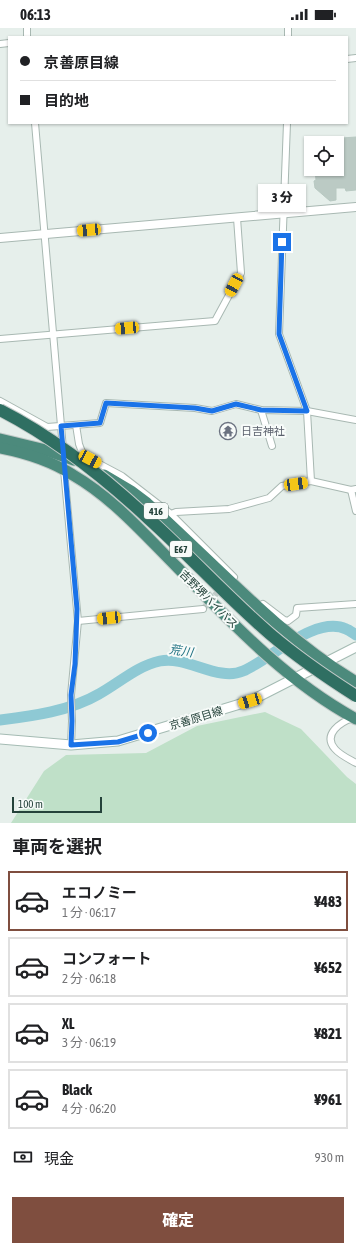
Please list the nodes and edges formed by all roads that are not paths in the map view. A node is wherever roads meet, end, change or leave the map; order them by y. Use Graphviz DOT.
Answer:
graph roads {
  1 [pos="35,124"];
  2 [pos="287,124"];
  3 [pos="356,207"];
  4 [pos="283,214"];
  5 [pos="237,218"];
  6 [pos="45,233"];
  7 [pos="0,238"];
  8 [pos="53,335"];
  9 [pos="0,339"];
  10 [pos="0,401"];
  11 [pos="0,410"];
  12 [pos="261,410"];
  13 [pos="307,411"];
  14 [pos="356,420"];
  15 [pos="76,425"];
  16 [pos="61,426"];
  17 [pos="0,439"];
  18 [pos="272,446"];
  19 [pos="0,448"];
  20 [pos="63,455"];
  21 [pos="64,470"];
  22 [pos="311,481"];
  23 [pos="354,489"];
  24 [pos="356,511"];
  25 [pos="171,514"];
  26 [pos="356,604"];
  27 [pos="203,609"];
  28 [pos="78,621"];
  29 [pos="356,648"];
  30 [pos="326,662"];
  31 [pos="295,678"];
  32 [pos="356,682"];
  33 [pos="356,696"];
  34 [pos="355,718"];
  35 [pos="0,739"];
  36 [pos="71,745"];
  37 [pos="356,763"];
  1 -- 6 [label="street"];
  2 -- 4 [label="street"];
  3 -- 4 [label="street"];
  4 -- 5 [label="street"];
  4 -- 13 [label="street"];
  5 -- 6 [label="street"];
  5 -- 8 [label="street"];
  6 -- 7 [label="street"];
  6 -- 8 [label="street"];
  8 -- 9 [label="street"];
  8 -- 16 [label="street"];
  10 -- 16 [label="street"];
  11 -- 33 [label="highway, E67, bridge"];
  12 -- 13 [label="street"];
  12 -- 15 [label="street"];
  12 -- 18 [label="street"];
  13 -- 14 [label="street"];
  13 -- 22 [label="street"];
  15 -- 16 [label="street"];
  15 -- 25 [label="street"];
  16 -- 20 [label="street"];
  17 -- 20 [label="highway, 416"];
  19 -- 21 [label="highway, 吉野堺バイパス / 416"];
  20 -- 21 [label="street"];
  20 -- 30 [label="highway, 416"];
  21 -- 28 [label="street"];
  21 -- 31 [label="highway, 吉野堺バイパス / 416"];
  22 -- 23 [label="street"];
  22 -- 25 [label="street"];
  23 -- 24 [label="street"];
  25 -- 26 [label="street"];
  27 -- 28 [label="street"];
  28 -- 36 [label="street"];
  29 -- 30 [label="main road, 京善原目線"];
  30 -- 31 [label="main road, 京善原目線"];
  30 -- 32 [label="highway, 416"];
  31 -- 34 [label="highway, 吉野堺バイパス / 416"];
  31 -- 36 [label="main road, 京善原目線"];
  34 -- 37 [label="street"];
  35 -- 36 [label="main road, 京善原目線"];
}
